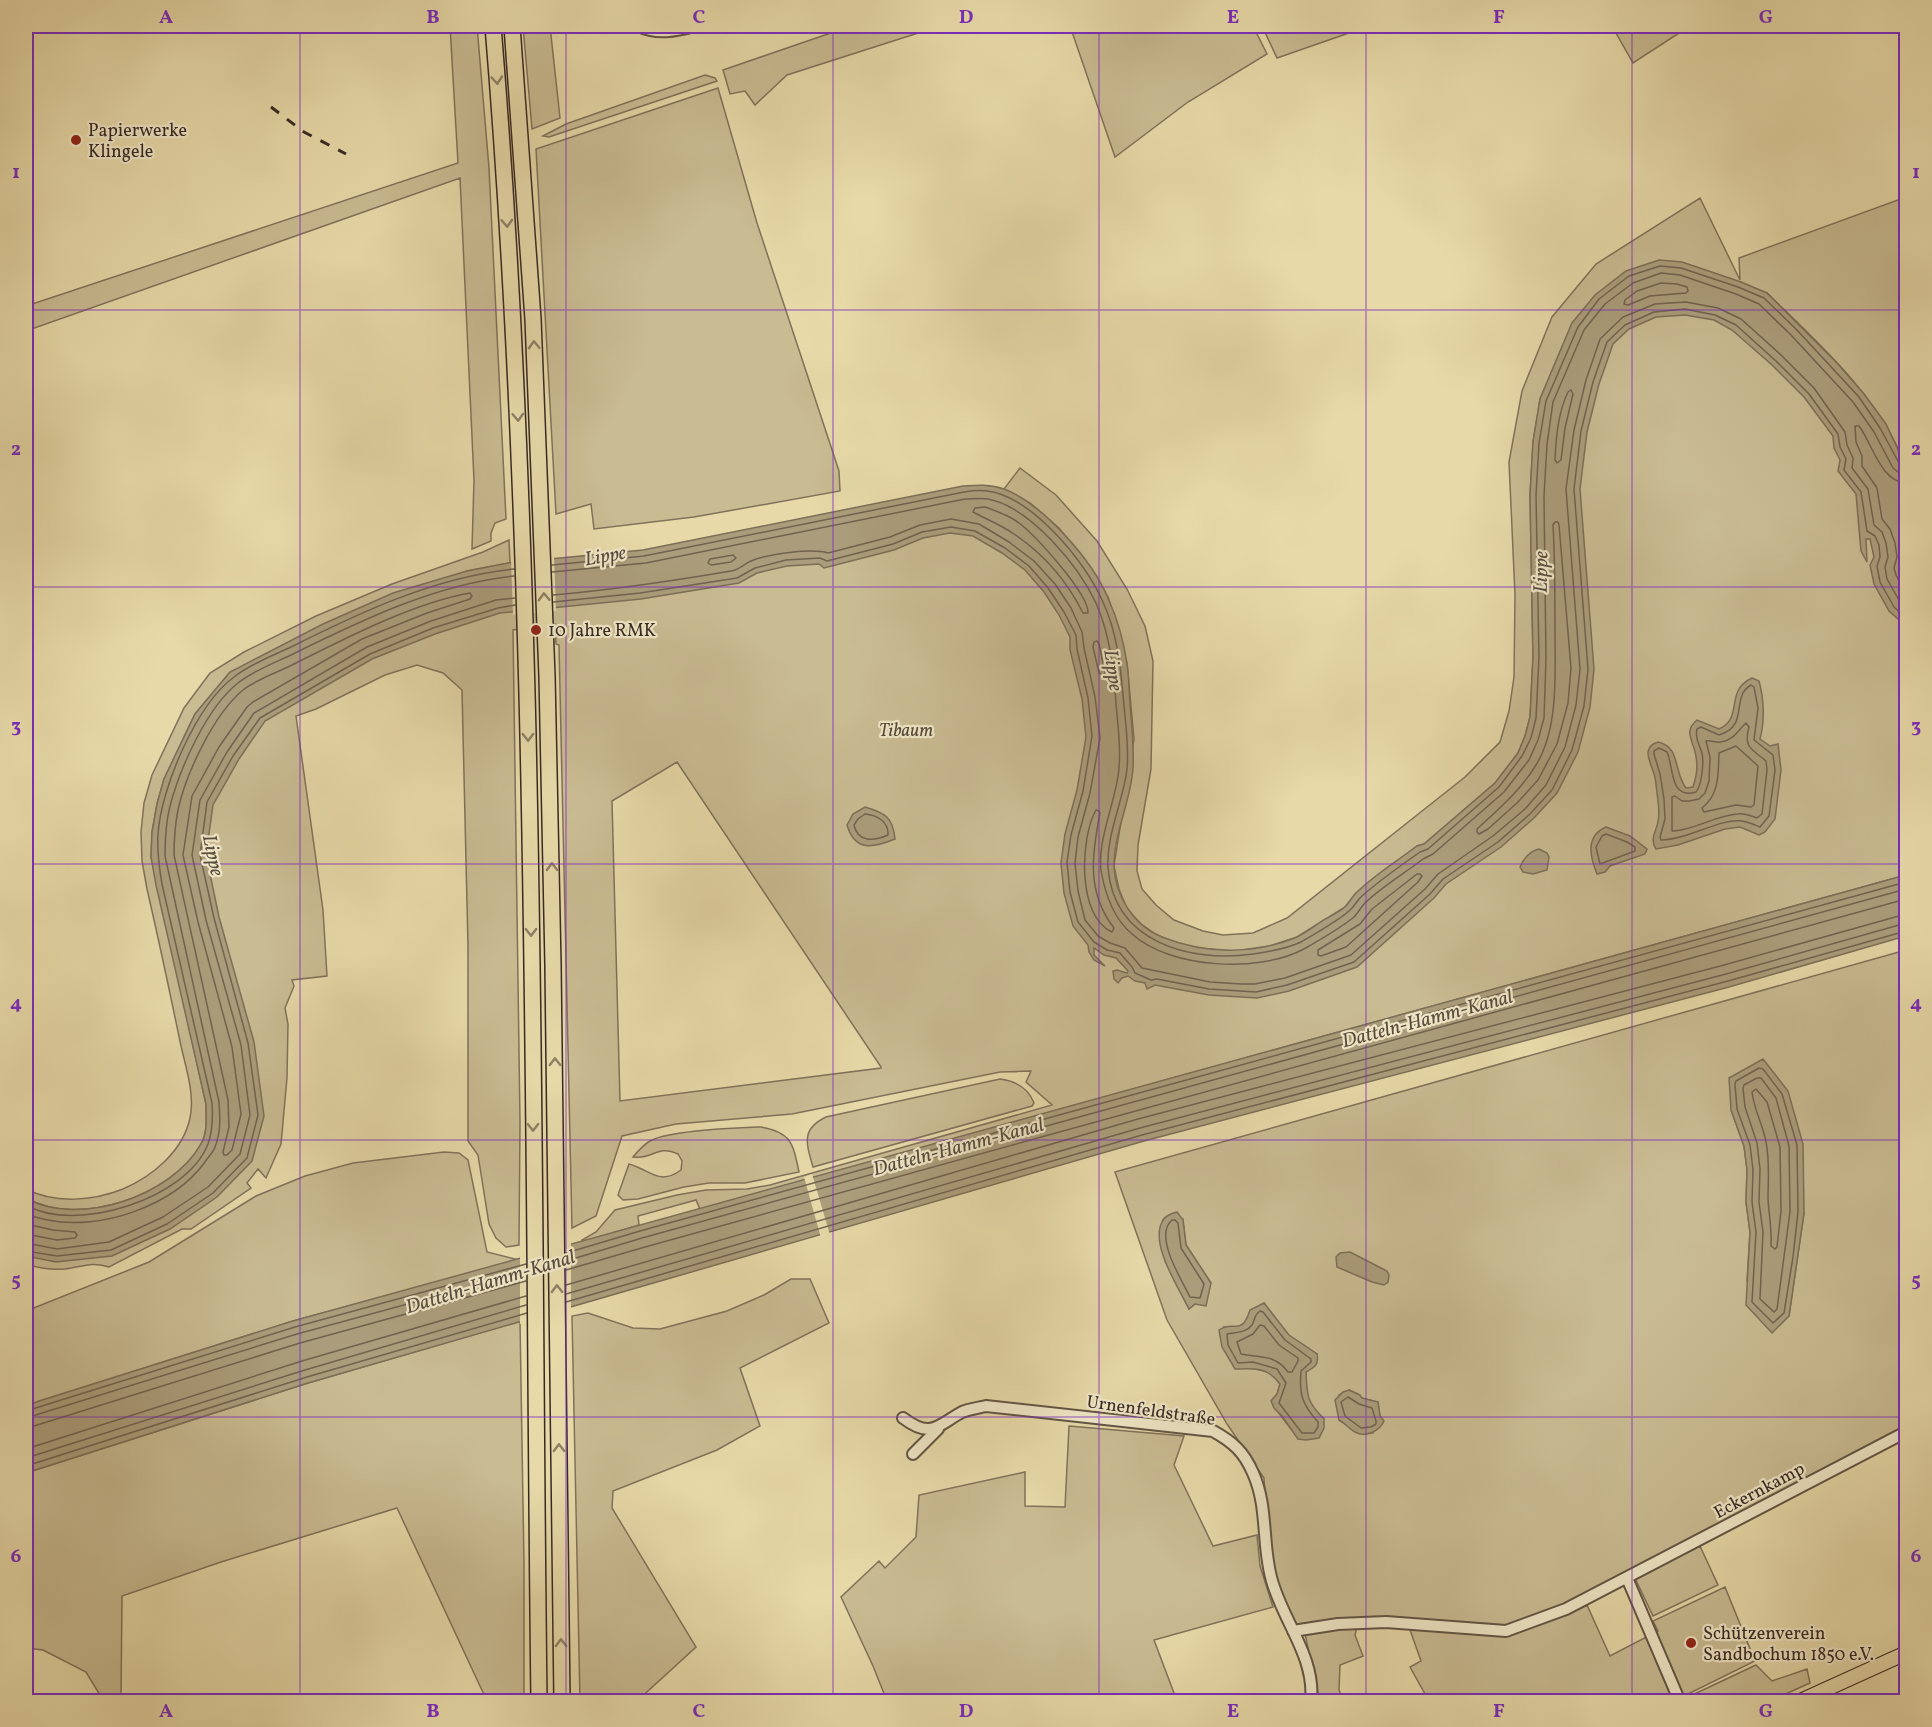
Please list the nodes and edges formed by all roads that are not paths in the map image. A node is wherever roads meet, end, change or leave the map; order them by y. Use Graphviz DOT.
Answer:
graph roads {
  1 [pos="493,26"];
  2 [pos="512,26"];
  3 [pos="638,26"];
  4 [pos="695,26"];
  5 [pos="903,1418"];
  6 [pos="938,1429"];
  7 [pos="1906,1431"];
  8 [pos="913,1454"];
  9 [pos="1627,1578"];
  10 [pos="1293,1632"];
  11 [pos="1906,1653"];
  12 [pos="539,1701"];
  13 [pos="562,1701"];
  14 [pos="1311,1701"];
  15 [pos="1680,1701"];
  16 [pos="1798,1701"];
  1 -- 12 [label="highway, one-way"];
  13 -- 2 [label="highway, one-way"];
  3 -- 4 [label="street"];
  5 -- 6 [label="street"];
  6 -- 8 [label="street, Urnenfeldstraße"];
  6 -- 10 [label="street, Urnenfeldstraße"];
  7 -- 9 [label="street, Eckernkamp"];
  9 -- 10 [label="street, Eckernkamp"];
  9 -- 15 [label="street"];
  10 -- 14 [label="street, Urnenfeldstraße"];
  11 -- 16 [label="main road"];
}
